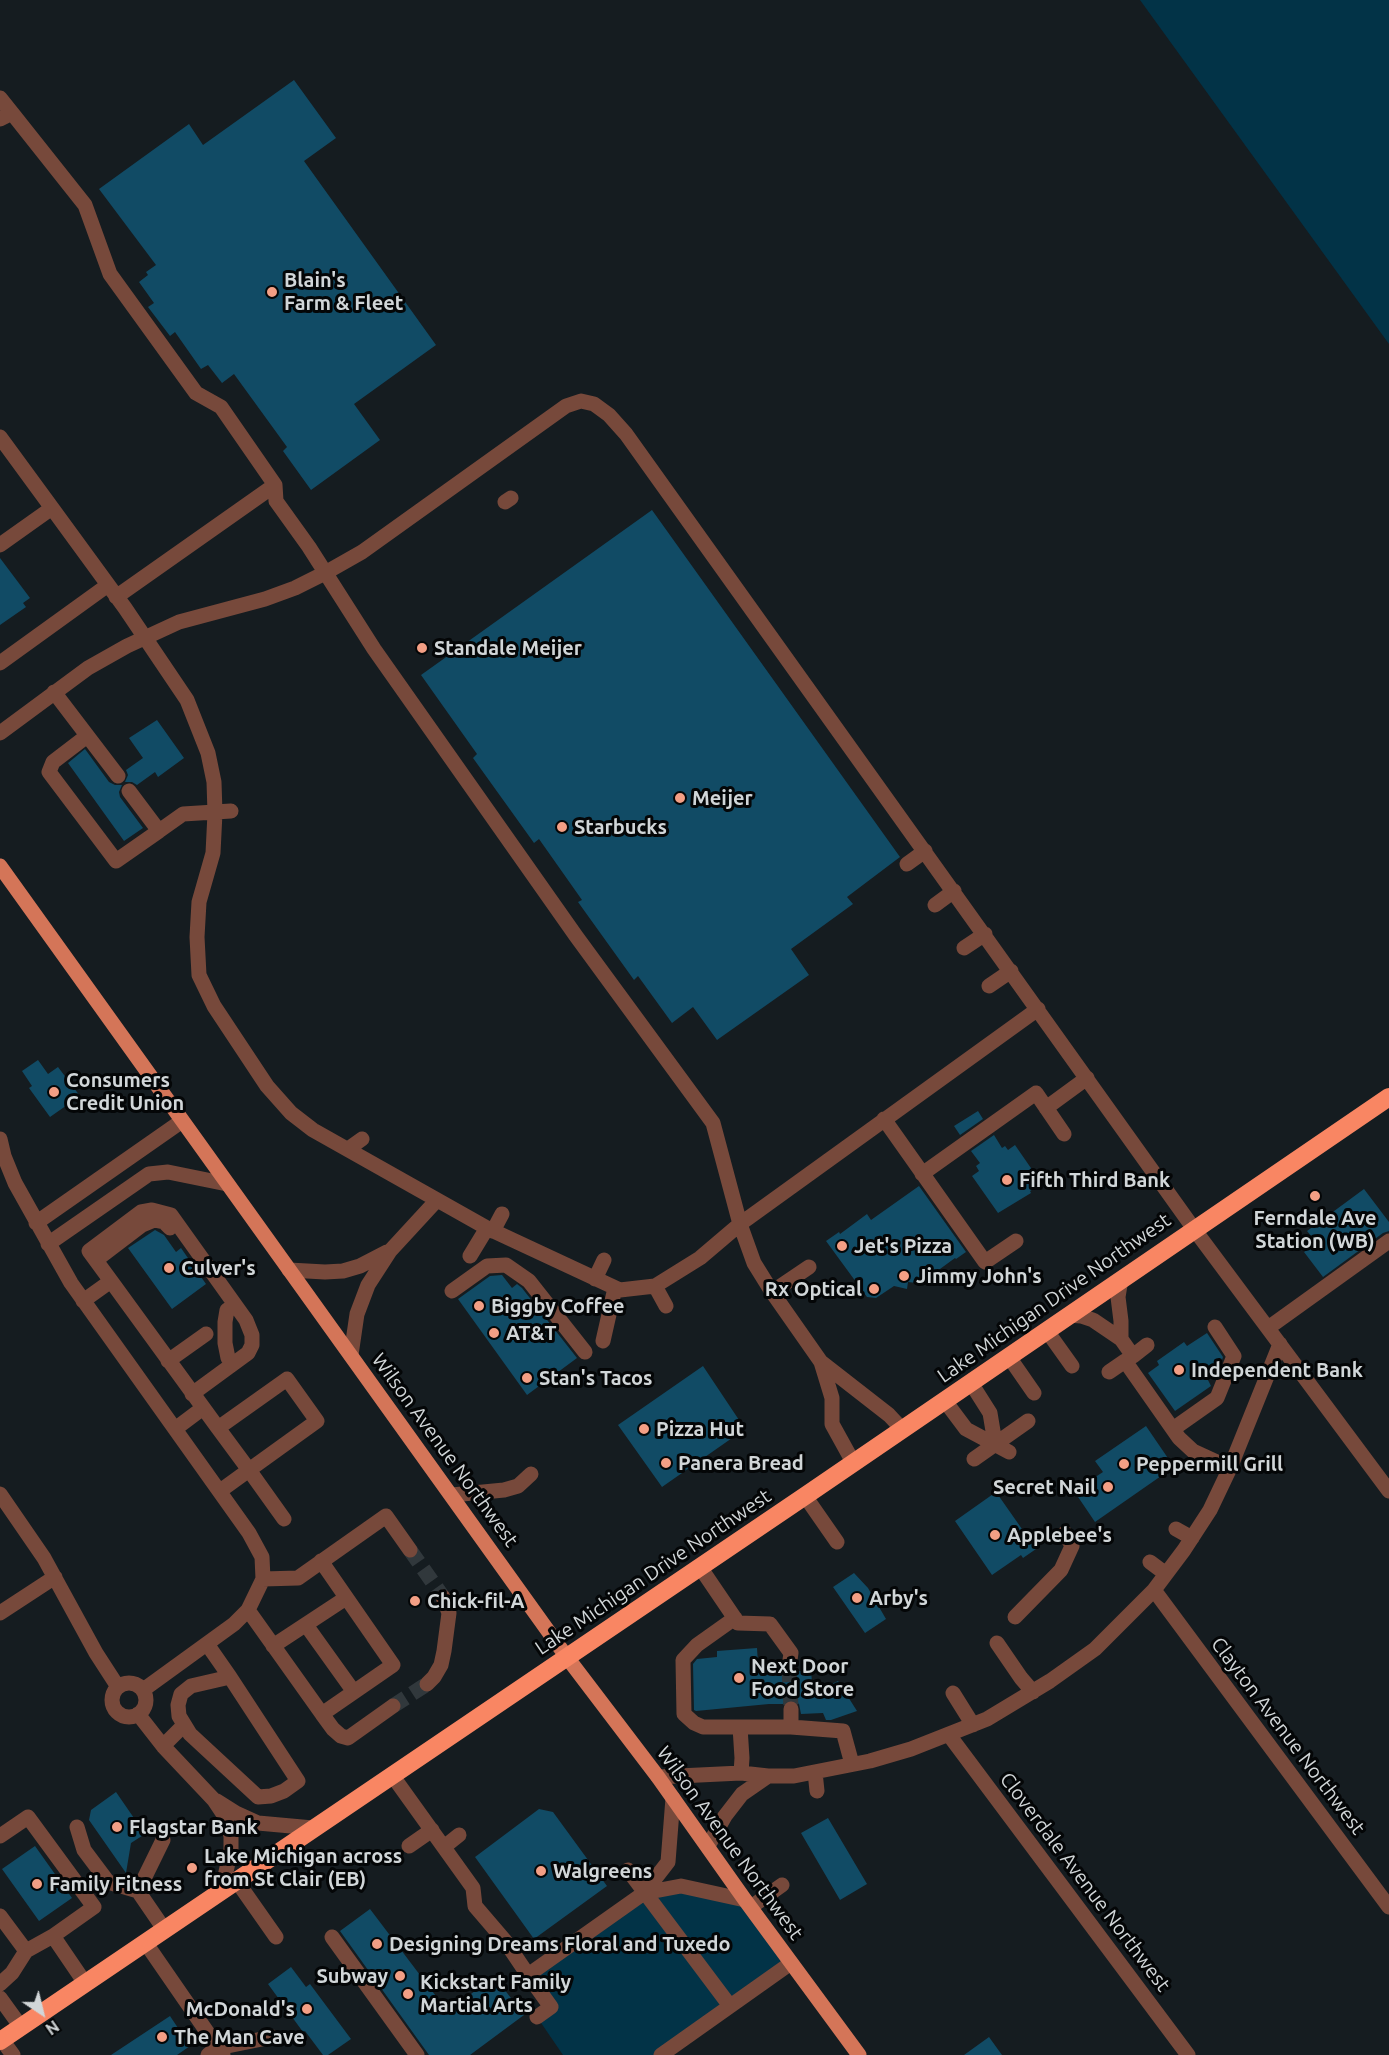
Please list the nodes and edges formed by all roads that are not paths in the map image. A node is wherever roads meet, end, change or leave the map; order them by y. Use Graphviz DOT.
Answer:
graph roads {
  1 [pos="0,98"];
  2 [pos="6,116"];
  3 [pos="0,437"];
  4 [pos="275,485"];
  5 [pos="52,508"];
  6 [pos="0,545"];
  7 [pos="325,573"];
  8 [pos="112,591"];
  9 [pos="144,637"];
  10 [pos="0,663"];
  11 [pos="54,692"];
  12 [pos="0,733"];
  13 [pos="87,735"];
  14 [pos="118,776"];
  15 [pos="129,791"];
  16 [pos="223,812"];
  17 [pos="159,831"];
  18 [pos="925,850"];
  19 [pos="907,864"];
  20 [pos="0,866"];
  21 [pos="217,883"];
  22 [pos="954,891"];
  23 [pos="201,895"];
  24 [pos="935,905"];
  25 [pos="985,934"];
  26 [pos="964,948"];
  27 [pos="1011,971"];
  28 [pos="989,986"];
  29 [pos="1038,1009"];
  30 [pos="1087,1078"];
  31 [pos="1389,1097"];
  32 [pos="1046,1108"];
  33 [pos="884,1119"];
  34 [pos="182,1121"];
  35 [pos="1064,1134"];
  36 [pos="0,1139"];
  37 [pos="362,1139"];
  38 [pos="348,1149"];
  39 [pos="915,1169"];
  40 [pos="227,1185"];
  41 [pos="437,1200"];
  42 [pos="502,1214"];
  43 [pos="36,1223"];
  44 [pos="740,1224"];
  45 [pos="490,1229"];
  46 [pos="1194,1229"];
  47 [pos="1016,1241"];
  48 [pos="1389,1241"];
  49 [pos="48,1244"];
  50 [pos="390,1251"];
  51 [pos="470,1256"];
  52 [pos="96,1260"];
  53 [pos="604,1260"];
  54 [pos="808,1267"];
  55 [pos="289,1270"];
  56 [pos="595,1279"];
  57 [pos="1121,1279"];
  58 [pos="111,1281"];
  59 [pos="656,1287"];
  60 [pos="615,1288"];
  61 [pos="452,1291"];
  62 [pos="772,1292"];
  63 [pos="83,1301"];
  64 [pos="666,1306"];
  65 [pos="1068,1315"];
  66 [pos="1215,1327"];
  67 [pos="1268,1328"];
  68 [pos="1047,1331"];
  69 [pos="206,1334"];
  70 [pos="1121,1339"];
  71 [pos="603,1341"];
  72 [pos="1280,1344"];
  73 [pos="1147,1345"];
  74 [pos="585,1352"];
  75 [pos="351,1355"];
  76 [pos="1009,1357"];
  77 [pos="1129,1358"];
  78 [pos="168,1361"];
  79 [pos="821,1362"];
  80 [pos="1072,1366"];
  81 [pos="1109,1372"];
  82 [pos="971,1383"];
  83 [pos="189,1390"];
  84 [pos="1034,1393"];
  85 [pos="945,1401"];
  86 [pos="203,1408"];
  87 [pos="1028,1421"];
  88 [pos="218,1428"];
  89 [pos="175,1429"];
  90 [pos="1173,1429"];
  91 [pos="903,1430"];
  92 [pos="995,1443"];
  93 [pos="1009,1452"];
  94 [pos="974,1459"];
  95 [pos="853,1462"];
  96 [pos="1230,1468"];
  97 [pos="249,1470"];
  98 [pos="531,1474"];
  99 [pos="220,1491"];
  100 [pos="1389,1491"];
  101 [pos="0,1494"];
  102 [pos="452,1496"];
  103 [pos="805,1496"];
  104 [pos="284,1519"];
  105 [pos="1176,1529"];
  106 [pos="1065,1533"];
  107 [pos="1192,1538"];
  108 [pos="837,1542"];
  109 [pos="410,1550"];
  110 [pos="321,1561"];
  111 [pos="1150,1562"];
  112 [pos="700,1567"];
  113 [pos="1166,1574"];
  114 [pos="56,1576"];
  115 [pos="263,1579"];
  116 [pos="1154,1590"];
  117 [pos="443,1597"];
  118 [pos="346,1598"];
  119 [pos="249,1610"];
  120 [pos="0,1613"];
  121 [pos="1015,1617"];
  122 [pos="735,1618"];
  123 [pos="306,1625"];
  124 [pos="997,1643"];
  125 [pos="207,1644"];
  126 [pos="273,1646"];
  127 [pos="566,1656"];
  128 [pos="789,1667"];
  129 [pos="230,1677"];
  130 [pos="427,1684"];
  131 [pos="118,1687"];
  132 [pos="143,1689"];
  133 [pos="354,1692"];
  134 [pos="1033,1692"];
  135 [pos="953,1693"];
  136 [pos="393,1706"];
  137 [pos="791,1709"];
  138 [pos="138,1714"];
  139 [pos="322,1714"];
  140 [pos="184,1725"];
  141 [pos="973,1725"];
  142 [pos="740,1727"];
  143 [pos="791,1727"];
  144 [pos="949,1735"];
  145 [pos="163,1746"];
  146 [pos="852,1764"];
  147 [pos="815,1772"];
  148 [pos="741,1773"];
  149 [pos="392,1775"];
  150 [pos="768,1776"];
  151 [pos="658,1777"];
  152 [pos="817,1791"];
  153 [pos="673,1798"];
  154 [pos="214,1800"];
  155 [pos="77,1827"];
  156 [pos="313,1828"];
  157 [pos="432,1830"];
  158 [pos="459,1835"];
  159 [pos="0,1836"];
  160 [pos="163,1840"];
  161 [pos="410,1846"];
  162 [pos="708,1846"];
  163 [pos="444,1847"];
  164 [pos="627,1870"];
  165 [pos="229,1885"];
  166 [pos="782,1886"];
  167 [pos="138,1890"];
  168 [pos="644,1893"];
  169 [pos="748,1904"];
  170 [pos="1389,1907"];
  171 [pos="0,1916"];
  172 [pos="164,1929"];
  173 [pos="53,1936"];
  174 [pos="276,1937"];
  175 [pos="332,1937"];
  176 [pos="145,1942"];
  177 [pos="26,1951"];
  178 [pos="791,1963"];
  179 [pos="528,1975"];
  180 [pos="85,1983"];
  181 [pos="0,1984"];
  182 [pos="0,1998"];
  183 [pos="730,2006"];
  184 [pos="537,2017"];
  185 [pos="21,2027"];
  186 [pos="272,2037"];
  187 [pos="5,2045"];
  188 [pos="216,2053"];
  189 [pos="417,2055"];
  190 [pos="661,2055"];
  191 [pos="860,2055"];
  192 [pos="1188,2055"];
  1 -- 2 [label="street"];
  2 -- 4 [label="street"];
  3 -- 5 [label="street"];
  4 -- 7 [label="street"];
  4 -- 8 [label="street"];
  5 -- 6 [label="street"];
  5 -- 8 [label="street"];
  7 -- 9 [label="street"];
  7 -- 18 [label="street"];
  7 -- 44 [label="street"];
  8 -- 9 [label="street"];
  8 -- 10 [label="street"];
  9 -- 11 [label="street"];
  9 -- 16 [label="street"];
  11 -- 12 [label="street"];
  11 -- 13 [label="street"];
  13 -- 14 [label="street"];
  13 -- 17 [label="street"];
  15 -- 17 [label="street"];
  16 -- 17 [label="street"];
  16 -- 23 [label="street"];
  18 -- 19 [label="street"];
  18 -- 22 [label="street"];
  20 -- 34 [label="main road, Wilson Avenue Northwest"];
  21 -- 23 [label="street"];
  22 -- 24 [label="street"];
  22 -- 25 [label="street"];
  23 -- 38 [label="street"];
  25 -- 26 [label="street"];
  25 -- 27 [label="street"];
  27 -- 28 [label="street"];
  27 -- 29 [label="street"];
  29 -- 30 [label="street"];
  29 -- 33 [label="street"];
  30 -- 32 [label="street"];
  30 -- 46 [label="street"];
  31 -- 46 [label="highway, Lake Michigan Drive Northwest"];
  32 -- 35 [label="street"];
  32 -- 39 [label="street"];
  33 -- 39 [label="street"];
  33 -- 44 [label="street"];
  34 -- 40 [label="main road, Wilson Avenue Northwest"];
  34 -- 43 [label="street"];
  36 -- 43 [label="street"];
  37 -- 38 [label="street"];
  38 -- 41 [label="street"];
  39 -- 47 [label="street"];
  40 -- 49 [label="street"];
  40 -- 55 [label="main road, Wilson Avenue Northwest"];
  41 -- 45 [label="street"];
  41 -- 50 [label="street"];
  42 -- 45 [label="street"];
  43 -- 49 [label="street"];
  44 -- 59 [label="street"];
  44 -- 62 [label="street"];
  45 -- 51 [label="street"];
  45 -- 56 [label="street"];
  46 -- 57 [label="highway, Lake Michigan Drive Northwest"];
  46 -- 67 [label="street"];
  48 -- 67 [label="street"];
  49 -- 63 [label="street"];
  50 -- 55 [label="street"];
  50 -- 75 [label="street"];
  52 -- 58 [label="street"];
  52 -- 83 [label="street"];
  52 -- 83 [label="street"];
  53 -- 56 [label="street"];
  54 -- 62 [label="street"];
  55 -- 75 [label="main road, Wilson Avenue Northwest"];
  56 -- 60 [label="street"];
  57 -- 65 [label="highway, Lake Michigan Drive Northwest"];
  57 -- 70 [label="street"];
  58 -- 63 [label="street"];
  58 -- 78 [label="street"];
  59 -- 60 [label="street"];
  59 -- 64 [label="street"];
  60 -- 71 [label="street"];
  61 -- 74 [label="street"];
  62 -- 79 [label="street"];
  63 -- 89 [label="street"];
  65 -- 68 [label="highway, Lake Michigan Drive Northwest"];
  65 -- 70 [label="street"];
  66 -- 90 [label="street"];
  67 -- 72 [label="street"];
  68 -- 76 [label="highway, Lake Michigan Drive Northwest"];
  68 -- 80 [label="street"];
  69 -- 78 [label="street"];
  70 -- 77 [label="street"];
  72 -- 96 [label="street"];
  72 -- 100 [label="street"];
  73 -- 77 [label="street"];
  75 -- 102 [label="main road, Wilson Avenue Northwest"];
  76 -- 82 [label="highway, Lake Michigan Drive Northwest"];
  76 -- 84 [label="street"];
  77 -- 81 [label="street"];
  77 -- 90 [label="street"];
  78 -- 83 [label="street"];
  79 -- 91 [label="street"];
  79 -- 95 [label="street"];
  82 -- 85 [label="highway, Lake Michigan Drive Northwest"];
  82 -- 92 [label="street"];
  83 -- 86 [label="street"];
  85 -- 91 [label="highway, Lake Michigan Drive Northwest"];
  85 -- 92 [label="street"];
  86 -- 88 [label="street"];
  86 -- 89 [label="street"];
  87 -- 92 [label="street"];
  88 -- 97 [label="street"];
  88 -- 97 [label="street"];
  89 -- 99 [label="street"];
  90 -- 96 [label="street"];
  91 -- 95 [label="highway, Lake Michigan Drive Northwest"];
  92 -- 93 [label="street"];
  92 -- 94 [label="street"];
  95 -- 103 [label="highway, Lake Michigan Drive Northwest"];
  96 -- 107 [label="street"];
  97 -- 99 [label="street"];
  97 -- 104 [label="street"];
  98 -- 102 [label="street"];
  99 -- 115 [label="street"];
  101 -- 114 [label="street"];
  102 -- 127 [label="main road, Wilson Avenue Northwest"];
  103 -- 108 [label="street"];
  103 -- 112 [label="highway, Lake Michigan Drive Northwest"];
  105 -- 107 [label="street"];
  106 -- 121 [label="street"];
  107 -- 113 [label="street"];
  109 -- 110 [label="street"];
  110 -- 115 [label="street"];
  110 -- 118 [label="street"];
  111 -- 113 [label="street"];
  112 -- 122 [label="street"];
  112 -- 127 [label="highway, Lake Michigan Drive Northwest"];
  113 -- 116 [label="street"];
  114 -- 120 [label="street"];
  114 -- 131 [label="street"];
  115 -- 119 [label="street"];
  116 -- 134 [label="street"];
  116 -- 170 [label="street, Clayton Avenue Northwest"];
  117 -- 130 [label="street"];
  118 -- 123 [label="street"];
  118 -- 133 [label="street"];
  119 -- 125 [label="street"];
  119 -- 126 [label="street"];
  122 -- 128 [label="street"];
  122 -- 142 [label="street"];
  123 -- 126 [label="street"];
  123 -- 133 [label="street"];
  124 -- 134 [label="street"];
  125 -- 129 [label="street"];
  125 -- 132 [label="street"];
  126 -- 139 [label="street"];
  127 -- 149 [label="highway, Lake Michigan Drive Northwest"];
  127 -- 151 [label="main road, Wilson Avenue Northwest"];
  129 -- 140 [label="street"];
  129 -- 140 [label="street"];
  131 -- 132 [label="street"];
  131 -- 138 [label="street"];
  132 -- 138 [label="street"];
  133 -- 139 [label="street"];
  134 -- 141 [label="street"];
  135 -- 141 [label="street"];
  136 -- 139 [label="street"];
  137 -- 143 [label="street"];
  138 -- 145 [label="street"];
  140 -- 145 [label="street"];
  141 -- 144 [label="street"];
  142 -- 143 [label="street"];
  142 -- 148 [label="street"];
  143 -- 146 [label="street"];
  144 -- 146 [label="street"];
  144 -- 192 [label="street, Cloverdale Avenue Northwest"];
  145 -- 154 [label="street"];
  146 -- 147 [label="street"];
  147 -- 150 [label="street"];
  147 -- 152 [label="street"];
  148 -- 150 [label="street"];
  148 -- 151 [label="street"];
  149 -- 156 [label="highway, Lake Michigan Drive Northwest"];
  149 -- 157 [label="street"];
  150 -- 162 [label="street"];
  151 -- 153 [label="main road, Wilson Avenue Northwest"];
  153 -- 162 [label="main road, Wilson Avenue Northwest"];
  153 -- 168 [label="street"];
  154 -- 156 [label="street"];
  154 -- 165 [label="street"];
  155 -- 167 [label="street"];
  156 -- 165 [label="highway, Lake Michigan Drive Northwest"];
  157 -- 161 [label="street"];
  157 -- 163 [label="street"];
  158 -- 163 [label="street"];
  159 -- 173 [label="street"];
  160 -- 167 [label="street"];
  162 -- 169 [label="main road, Wilson Avenue Northwest"];
  163 -- 179 [label="street"];
  164 -- 168 [label="street"];
  165 -- 172 [label="highway, Lake Michigan Drive Northwest"];
  165 -- 174 [label="street"];
  166 -- 169 [label="street"];
  167 -- 172 [label="street"];
  168 -- 169 [label="street"];
  168 -- 179 [label="street"];
  168 -- 183 [label="street"];
  169 -- 178 [label="main road, Wilson Avenue Northwest"];
  171 -- 177 [label="street"];
  172 -- 176 [label="highway, Lake Michigan Drive Northwest"];
  173 -- 177 [label="street"];
  173 -- 180 [label="street"];
  175 -- 189 [label="street"];
  176 -- 180 [label="highway, Lake Michigan Drive Northwest"];
  176 -- 188 [label="street"];
  177 -- 181 [label="street"];
  178 -- 183 [label="street"];
  178 -- 191 [label="main road, Wilson Avenue Northwest"];
  179 -- 184 [label="street"];
  180 -- 185 [label="highway, Lake Michigan Drive Northwest"];
  182 -- 185 [label="street"];
  183 -- 190 [label="street"];
  185 -- 187 [label="highway, Lake Michigan Drive Northwest"];
  186 -- 188 [label="street"];
}
